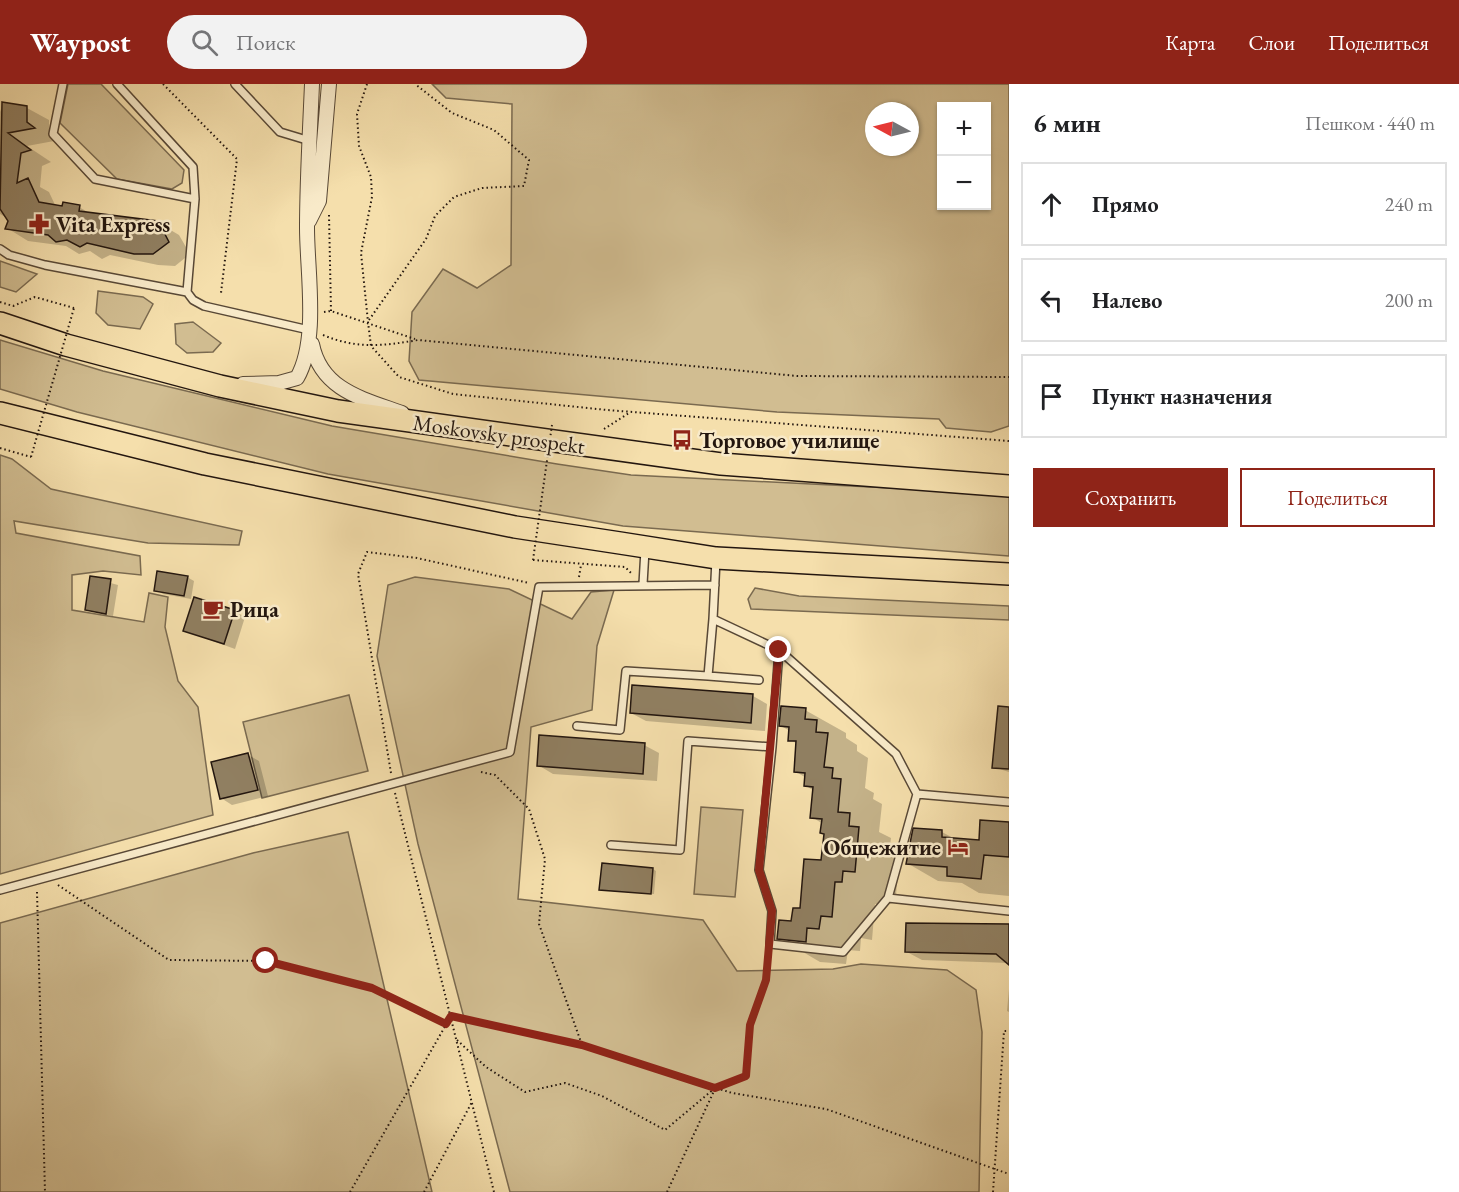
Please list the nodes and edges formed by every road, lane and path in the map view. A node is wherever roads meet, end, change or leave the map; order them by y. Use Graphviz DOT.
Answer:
graph roads {
  1 [pos="63,84"];
  2 [pos="117,84"];
  3 [pos="163,84"];
  4 [pos="235,84"];
  5 [pos="312,84"];
  6 [pos="329,84"];
  7 [pos="367,84"];
  8 [pos="415,84"];
  9 [pos="310,141"];
  10 [pos="195,199"];
  11 [pos="307,226"];
  12 [pos="0,249"];
  13 [pos="187,291"];
  14 [pos="221,293"];
  15 [pos="0,302"];
  16 [pos="309,315"];
  17 [pos="368,322"];
  18 [pos="0,323"];
  19 [pos="309,330"];
  20 [pos="418,340"];
  21 [pos="371,346"];
  22 [pos="1009,377"];
  23 [pos="220,386"];
  24 [pos="631,412"];
  25 [pos="0,413"];
  26 [pos="552,425"];
  27 [pos="442,426"];
  28 [pos="598,432"];
  29 [pos="1009,441"];
  30 [pos="0,448"];
  31 [pos="1009,486"];
  32 [pos="645,547"];
  33 [pos="716,558"];
  34 [pos="1009,574"];
  35 [pos="643,584"];
  36 [pos="715,585"];
  37 [pos="540,586"];
  38 [pos="713,619"];
  39 [pos="779,650"];
  40 [pos="708,676"];
  41 [pos="759,680"];
  42 [pos="577,726"];
  43 [pos="772,747"];
  44 [pos="454,768"];
  45 [pos="393,784"];
  46 [pos="917,794"];
  47 [pos="1009,802"];
  48 [pos="611,845"];
  49 [pos="46,878"];
  50 [pos="37,880"];
  51 [pos="0,890"];
  52 [pos="888,898"];
  53 [pos="1009,911"];
  54 [pos="770,944"];
  55 [pos="451,1016"];
  56 [pos="446,1024"];
  57 [pos="1009,1030"];
  58 [pos="457,1040"];
  59 [pos="582,1045"];
  60 [pos="715,1088"];
  61 [pos="472,1102"];
  62 [pos="994,1168"];
  63 [pos="1009,1174"];
  64 [pos="45,1192"];
  65 [pos="350,1192"];
  66 [pos="424,1192"];
  67 [pos="494,1192"];
  68 [pos="667,1192"];
  69 [pos="993,1192"];
  1 -- 10 [label="lane"];
  2 -- 10 [label="lane"];
  3 -- 14 [label="path"];
  4 -- 9 [label="lane"];
  5 -- 9 [label="street"];
  6 -- 11 [label="street"];
  7 -- 17 [label="path"];
  8 -- 17 [label="path"];
  9 -- 11 [label="street"];
  10 -- 13 [label="lane"];
  11 -- 16 [label="street"];
  12 -- 13 [label="lane"];
  13 -- 19 [label="lane"];
  15 -- 30 [label="path, bridge"];
  16 -- 17 [label="path"];
  16 -- 19 [label="street"];
  17 -- 20 [label="path"];
  17 -- 21 [label="path"];
  18 -- 23 [label="main road, Moskovsky prospekt"];
  19 -- 21 [label="path"];
  19 -- 23 [label="street"];
  19 -- 27 [label="street"];
  20 -- 21 [label="path"];
  20 -- 22 [label="path"];
  21 -- 24 [label="path"];
  23 -- 27 [label="main road, Moskovsky prospekt"];
  24 -- 28 [label="path"];
  24 -- 29 [label="path"];
  25 -- 32 [label="main road"];
  26 -- 35 [label="path, bridge"];
  27 -- 31 [label="main road, Moskovsky prospekt"];
  32 -- 33 [label="main road"];
  32 -- 35 [label="lane"];
  33 -- 34 [label="main road"];
  33 -- 36 [label="lane"];
  35 -- 36 [label="lane"];
  35 -- 37 [label="lane"];
  36 -- 38 [label="lane"];
  37 -- 44 [label="lane"];
  37 -- 45 [label="path"];
  38 -- 39 [label="lane"];
  38 -- 40 [label="lane"];
  39 -- 43 [label="lane"];
  39 -- 46 [label="lane"];
  40 -- 41 [label="lane"];
  40 -- 42 [label="lane"];
  43 -- 48 [label="lane"];
  43 -- 54 [label="lane"];
  44 -- 45 [label="lane"];
  44 -- 59 [label="path"];
  45 -- 49 [label="lane"];
  45 -- 55 [label="path"];
  46 -- 47 [label="lane"];
  46 -- 52 [label="lane"];
  49 -- 50 [label="lane"];
  49 -- 56 [label="path"];
  50 -- 51 [label="lane"];
  50 -- 64 [label="path"];
  52 -- 53 [label="lane"];
  52 -- 54 [label="lane"];
  54 -- 60 [label="path"];
  55 -- 56 [label="path"];
  55 -- 58 [label="path"];
  55 -- 59 [label="path"];
  56 -- 65 [label="path"];
  57 -- 62 [label="path"];
  58 -- 60 [label="path"];
  58 -- 61 [label="path"];
  59 -- 60 [label="path"];
  60 -- 62 [label="path"];
  60 -- 68 [label="path"];
  61 -- 66 [label="path"];
  61 -- 67 [label="path"];
  62 -- 63 [label="path"];
  62 -- 69 [label="path"];
}
